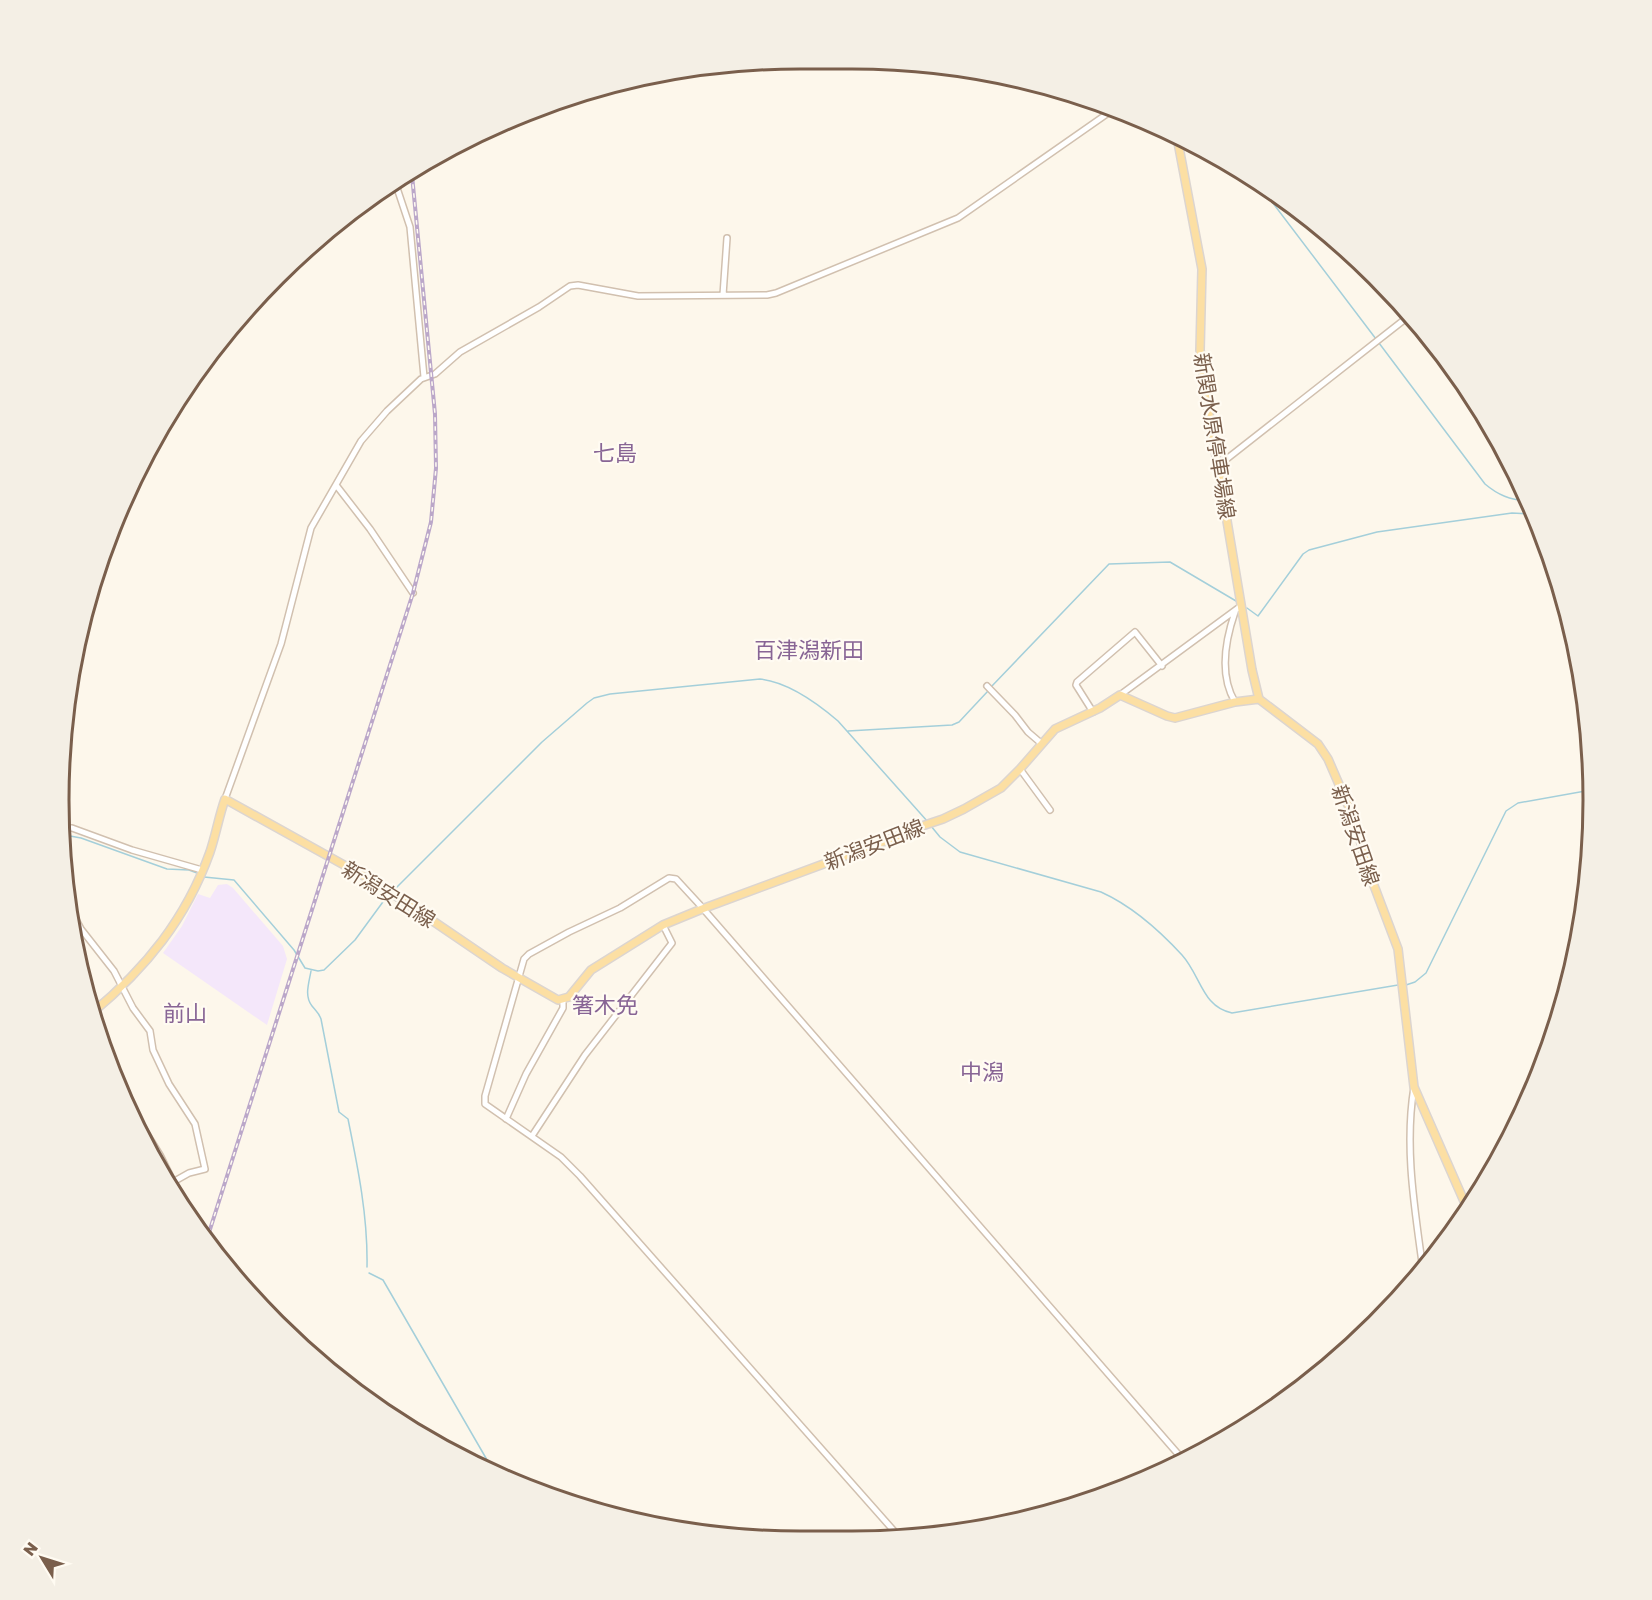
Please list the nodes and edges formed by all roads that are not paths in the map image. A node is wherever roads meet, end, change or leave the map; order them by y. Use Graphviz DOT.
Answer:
graph roads {
  1 [pos="1105,115"];
  2 [pos="1179,146"];
  3 [pos="398,190"];
  4 [pos="727,237"];
  5 [pos="723,295"];
  6 [pos="1404,320"];
  7 [pos="424,377"];
  8 [pos="1219,465"];
  9 [pos="336,485"];
  10 [pos="413,593"];
  11 [pos="1239,608"];
  12 [pos="1162,666"];
  13 [pos="989,688"];
  14 [pos="1120,695"];
  15 [pos="1259,699"];
  16 [pos="1235,702"];
  17 [pos="1093,712"];
  18 [pos="1042,744"];
  19 [pos="1020,769"];
  20 [pos="225,799"];
  21 [pos="1050,810"];
  22 [pos="70,828"];
  23 [pos="202,870"];
  24 [pos="702,909"];
  25 [pos="663,925"];
  26 [pos="81,928"];
  27 [pos="519,977"];
  28 [pos="122,986"];
  29 [pos="563,1000"];
  30 [pos="99,1006"];
  31 [pos="1414,1088"];
  32 [pos="506,1119"];
  33 [pos="532,1136"];
  34 [pos="176,1181"];
  35 [pos="1464,1199"];
  36 [pos="1421,1258"];
  37 [pos="1178,1454"];
  38 [pos="893,1529"];
  1 -- 5 [label="street"];
  2 -- 8 [label="main road, 新関水原停車場線"];
  3 -- 7 [label="street"];
  4 -- 5 [label="street"];
  5 -- 7 [label="street"];
  6 -- 8 [label="street"];
  7 -- 9 [label="street"];
  8 -- 11 [label="main road, 新関水原停車場線"];
  9 -- 10 [label="street"];
  9 -- 20 [label="street"];
  11 -- 12 [label="street"];
  11 -- 15 [label="main road, 新関水原停車場線"];
  11 -- 16 [label="street"];
  12 -- 14 [label="street"];
  12 -- 17 [label="street"];
  13 -- 18 [label="street"];
  14 -- 16 [label="main road"];
  14 -- 17 [label="main road, 新潟安田線"];
  15 -- 16 [label="main road"];
  15 -- 31 [label="main road, 新潟安田線"];
  17 -- 18 [label="main road, 新潟安田線"];
  18 -- 19 [label="main road, 新潟安田線"];
  19 -- 21 [label="street"];
  19 -- 24 [label="main road, 新潟安田線"];
  20 -- 23 [label="main road"];
  20 -- 27 [label="main road, 新潟安田線"];
  22 -- 23 [label="street"];
  23 -- 28 [label="main road"];
  24 -- 25 [label="main road, 新潟安田線"];
  24 -- 27 [label="street"];
  24 -- 37 [label="street"];
  25 -- 29 [label="main road, 新潟安田線"];
  25 -- 33 [label="street"];
  26 -- 28 [label="street"];
  27 -- 29 [label="main road, 新潟安田線"];
  27 -- 32 [label="street"];
  28 -- 30 [label="main road"];
  28 -- 34 [label="street"];
  29 -- 32 [label="street"];
  31 -- 35 [label="main road, 新潟安田線"];
  31 -- 36 [label="street"];
  32 -- 33 [label="street"];
  33 -- 38 [label="street"];
}
